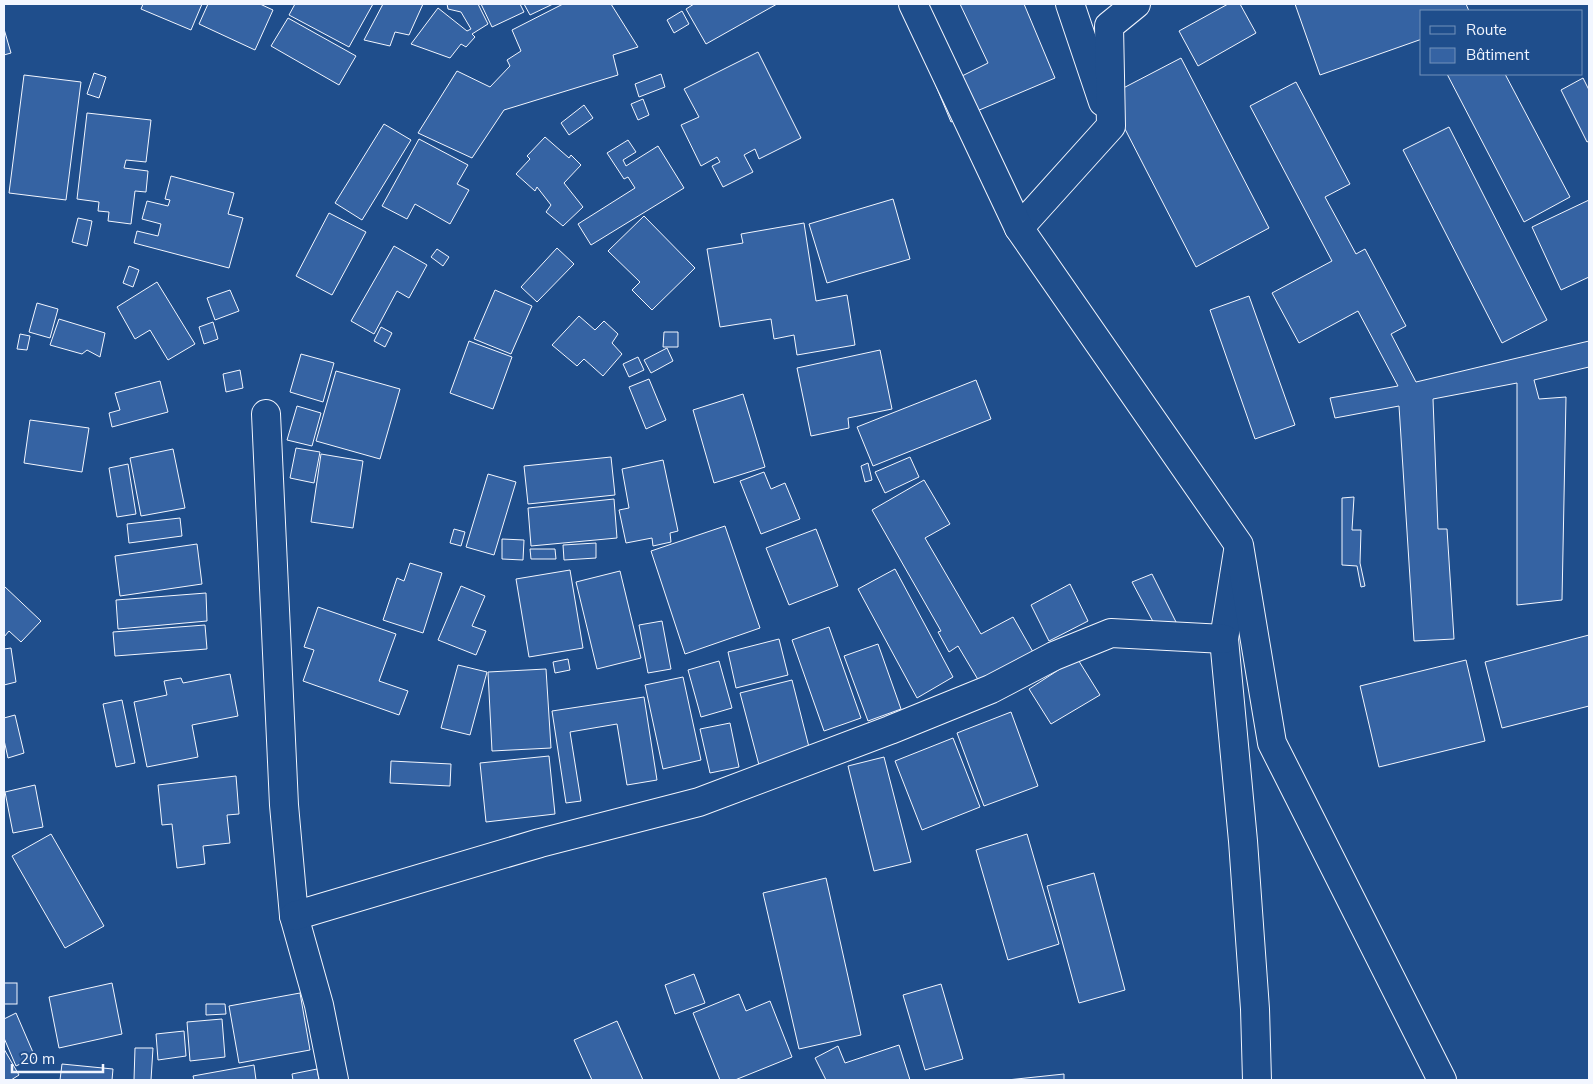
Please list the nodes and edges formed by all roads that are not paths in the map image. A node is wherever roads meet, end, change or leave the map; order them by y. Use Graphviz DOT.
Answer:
graph roads {
  1 [pos="913,4"];
  2 [pos="1070,4"];
  3 [pos="1136,4"];
  4 [pos="1111,126"];
  5 [pos="1019,228"];
  6 [pos="266,414"];
  7 [pos="1239,545"];
  8 [pos="1224,639"];
  9 [pos="294,916"];
  10 [pos="334,1080"];
  11 [pos="1257,1080"];
  12 [pos="1442,1080"];
  1 -- 5 [label="main road"];
  2 -- 4 [label="main road"];
  3 -- 4 [label="main road"];
  4 -- 5 [label="main road"];
  5 -- 7 [label="main road"];
  6 -- 9 [label="main road"];
  7 -- 8 [label="main road"];
  7 -- 12 [label="main road"];
  8 -- 9 [label="main road"];
  8 -- 11 [label="main road"];
  9 -- 10 [label="main road"];
}
